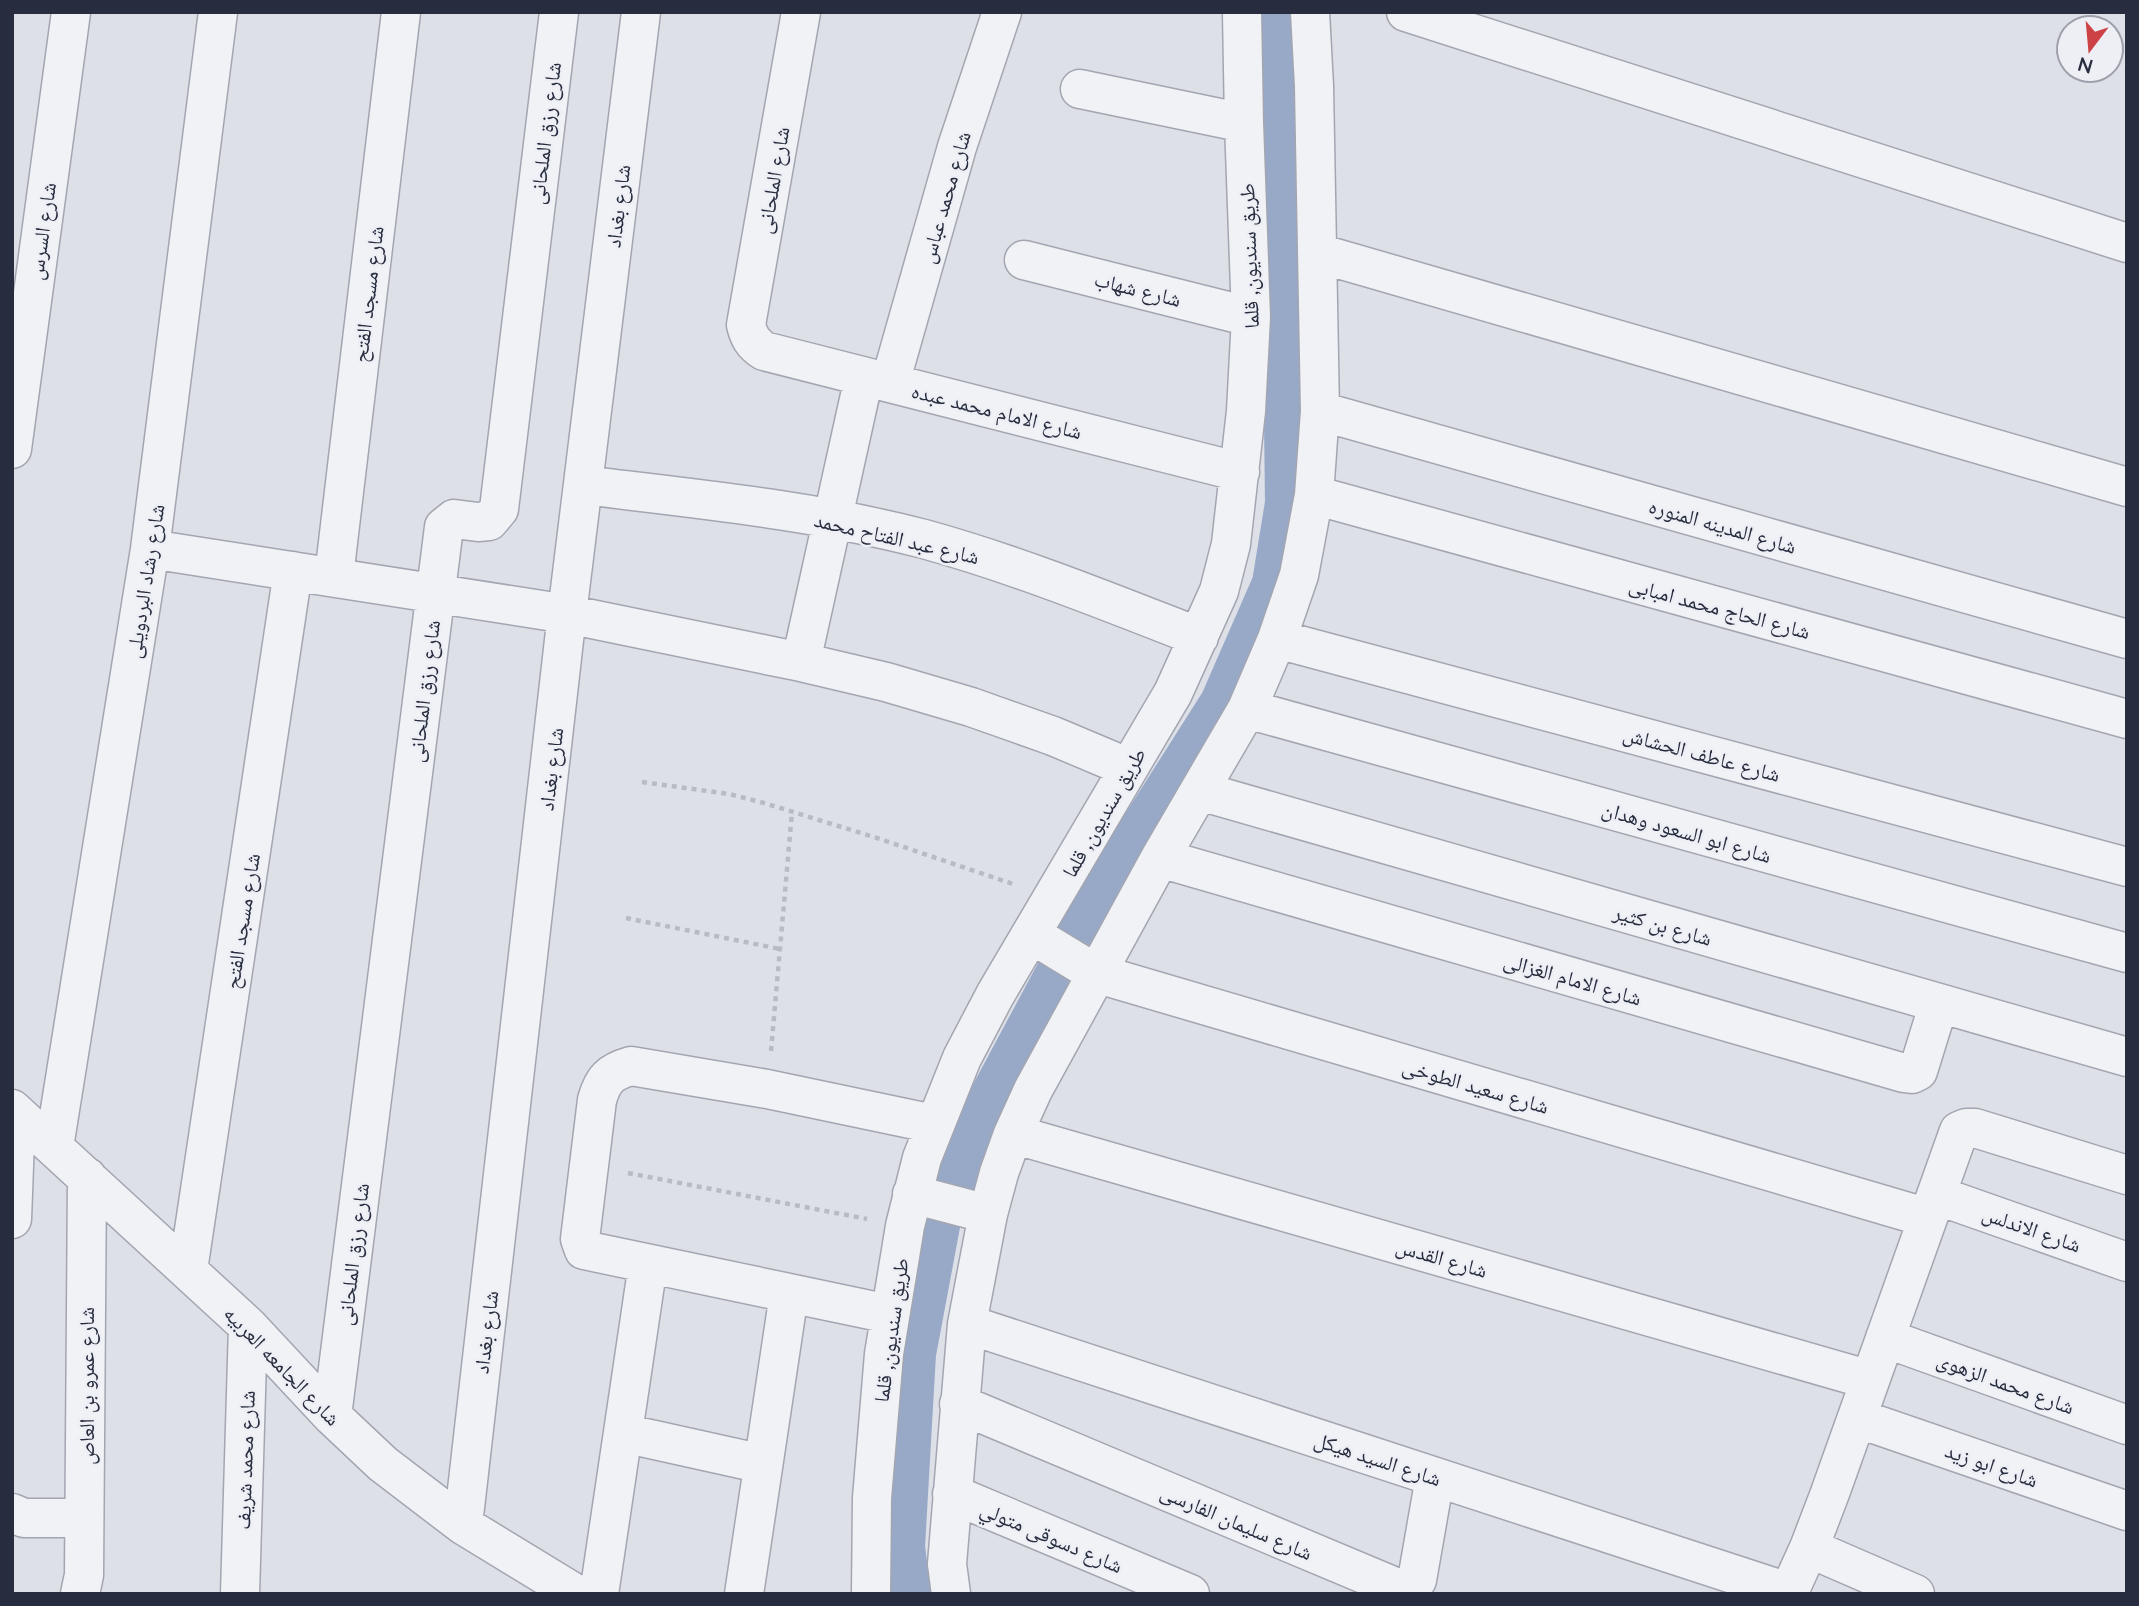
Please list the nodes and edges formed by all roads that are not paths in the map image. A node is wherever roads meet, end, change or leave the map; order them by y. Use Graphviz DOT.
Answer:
graph roads {
  1 [pos="71,12"];
  2 [pos="218,12"];
  3 [pos="401,12"];
  4 [pos="559,12"];
  5 [pos="641,12"];
  6 [pos="801,12"];
  7 [pos="1002,12"];
  8 [pos="1242,12"];
  9 [pos="1310,12"];
  10 [pos="1406,12"];
  11 [pos="1080,89"];
  12 [pos="1244,123"];
  13 [pos="2127,243"];
  14 [pos="1318,253"];
  15 [pos="1024,260"];
  16 [pos="1251,317"];
  17 [pos="755,345"];
  18 [pos="877,380"];
  19 [pos="1320,411"];
  20 [pos="12,449"];
  21 [pos="1240,471"];
  22 [pos="583,485"];
  23 [pos="2127,487"];
  24 [pos="1314,495"];
  25 [pos="831,520"];
  26 [pos="150,548"];
  27 [pos="293,571"];
  28 [pos="334,576"];
  29 [pos="436,593"];
  30 [pos="567,614"];
  31 [pos="1199,637"];
  32 [pos="1277,639"];
  33 [pos="2127,639"];
  34 [pos="801,662"];
  35 [pos="1247,709"];
  36 [pos="2127,719"];
  37 [pos="1129,768"];
  38 [pos="1200,791"];
  39 [pos="1160,858"];
  40 [pos="2127,867"];
  41 [pos="1031,934"];
  42 [pos="2127,953"];
  43 [pos="1095,973"];
  44 [pos="1939,1003"];
  45 [pos="2127,1057"];
  46 [pos="14,1111"];
  47 [pos="934,1124"];
  48 [pos="1013,1134"];
  49 [pos="54,1147"];
  50 [pos="2127,1175"];
  51 [pos="87,1177"];
  52 [pos="1932,1206"];
  53 [pos="909,1210"];
  54 [pos="988,1214"];
  55 [pos="12,1219"];
  56 [pos="2127,1262"];
  57 [pos="648,1264"];
  58 [pos="188,1270"];
  59 [pos="789,1294"];
  60 [pos="889,1314"];
  61 [pos="967,1324"];
  62 [pos="248,1326"];
  63 [pos="1885,1338"];
  64 [pos="1870,1380"];
  65 [pos="960,1404"];
  66 [pos="332,1416"];
  67 [pos="1857,1418"];
  68 [pos="2127,1425"];
  69 [pos="623,1433"];
  70 [pos="764,1464"];
  71 [pos="1435,1477"];
  72 [pos="952,1494"];
  73 [pos="2127,1511"];
  74 [pos="12,1513"];
  75 [pos="84,1518"];
  76 [pos="463,1525"];
  77 [pos="1809,1548"];
  78 [pos="1691,1578"];
  79 [pos="1126,1582"];
  80 [pos="1788,1593"];
  81 [pos="80,1594"];
  82 [pos="240,1594"];
  83 [pos="576,1594"];
  84 [pos="599,1594"];
  85 [pos="744,1594"];
  86 [pos="871,1594"];
  87 [pos="951,1594"];
  88 [pos="1190,1594"];
  89 [pos="1915,1594"];
  1 -- 20 [label="street, شارع السرس"];
  2 -- 26 [label="street, شارع رشاد البردويلى"];
  3 -- 28 [label="street, شارع مسجد الفتح"];
  4 -- 29 [label="street, شارع رزق الملحانى"];
  5 -- 22 [label="street, شارع بغداد"];
  6 -- 17 [label="street, شارع الملحانى"];
  7 -- 18 [label="street, شارع محمد عباس"];
  8 -- 12 [label="street, طريق سنديون, قلما"];
  9 -- 14 [label="street"];
  10 -- 13 [label="street"];
  11 -- 12 [label="street"];
  12 -- 16 [label="street, طريق سنديون, قلما"];
  14 -- 19 [label="street"];
  14 -- 23 [label="street"];
  15 -- 16 [label="street, شارع شهاب"];
  16 -- 21 [label="street, طريق سنديون, قلما"];
  17 -- 18 [label="street, شارع الامام محمد عبده"];
  18 -- 21 [label="street, شارع الامام محمد عبده"];
  18 -- 25 [label="street, شارع محمد عباس"];
  19 -- 24 [label="street"];
  19 -- 33 [label="street, شارع المدينه المنوره"];
  21 -- 31 [label="street, طريق سنديون, قلما"];
  22 -- 25 [label="street, شارع عبد الفتاح محمد"];
  22 -- 30 [label="street, شارع بغداد"];
  24 -- 32 [label="street"];
  24 -- 36 [label="street, شارع الحاج محمد امبابى"];
  25 -- 31 [label="street, شارع عبد الفتاح محمد"];
  25 -- 34 [label="street, شارع محمد عباس"];
  26 -- 27 [label="street"];
  26 -- 49 [label="street, شارع رشاد البردويلى"];
  27 -- 28 [label="street"];
  27 -- 58 [label="street, شارع مسجد الفتح"];
  28 -- 29 [label="street"];
  29 -- 30 [label="street"];
  29 -- 66 [label="street, شارع رزق الملحانى"];
  30 -- 34 [label="street"];
  30 -- 76 [label="street, شارع بغداد"];
  31 -- 37 [label="street, طريق سنديون, قلما"];
  32 -- 35 [label="street"];
  32 -- 40 [label="street, شارع عاطف الحشاش"];
  34 -- 37 [label="street"];
  35 -- 38 [label="street"];
  35 -- 42 [label="street, شارع ابو السعود وهدان"];
  37 -- 41 [label="street, طريق سنديون, قلما"];
  38 -- 39 [label="street"];
  38 -- 44 [label="street, شارع بن كثير"];
  39 -- 43 [label="street"];
  39 -- 44 [label="street, شارع الامام الغزالى"];
  41 -- 43 [label="street, شارع سعيد الطوخى"];
  41 -- 47 [label="street, طريق سنديون, قلما"];
  43 -- 48 [label="street"];
  43 -- 52 [label="street, شارع سعيد الطوخى"];
  44 -- 45 [label="street, شارع بن كثير"];
  46 -- 49 [label="street, شارع الجامعه العربيه"];
  46 -- 55 [label="street"];
  47 -- 53 [label="street, طريق سنديون, قلما"];
  47 -- 57 [label="street"];
  48 -- 54 [label="street"];
  48 -- 64 [label="street, شارع القدس"];
  49 -- 51 [label="street, شارع الجامعه العربيه"];
  50 -- 52 [label="street"];
  51 -- 58 [label="street, شارع الجامعه العربيه"];
  51 -- 75 [label="street, شارع عمرو بن العاص"];
  52 -- 56 [label="street, شارع الاندلس"];
  52 -- 63 [label="street"];
  53 -- 54 [label="street"];
  53 -- 60 [label="street, طريق سنديون, قلما"];
  54 -- 61 [label="street"];
  57 -- 59 [label="street"];
  57 -- 69 [label="street"];
  58 -- 62 [label="street, شارع الجامعه العربيه"];
  59 -- 60 [label="street"];
  59 -- 70 [label="street"];
  60 -- 86 [label="street, طريق سنديون, قلما"];
  61 -- 65 [label="street"];
  61 -- 71 [label="street, شارع السيد هيكل"];
  62 -- 66 [label="street, شارع الجامعه العربيه"];
  62 -- 82 [label="street, شارع محمد شريف"];
  63 -- 64 [label="street"];
  63 -- 68 [label="street, شارع محمد الزهوى"];
  64 -- 67 [label="street"];
  65 -- 71 [label="street, شارع سليمان الفارسى"];
  65 -- 72 [label="street"];
  66 -- 76 [label="street, شارع الجامعه العربيه"];
  67 -- 73 [label="street, شارع ابو زيد"];
  67 -- 77 [label="street"];
  69 -- 70 [label="street"];
  69 -- 84 [label="street"];
  70 -- 85 [label="street"];
  71 -- 78 [label="street, شارع السيد هيكل"];
  72 -- 79 [label="street, شارع دسوقى متولي"];
  72 -- 87 [label="street"];
  74 -- 75 [label="street"];
  75 -- 81 [label="street, شارع عمرو بن العاص"];
  76 -- 83 [label="street, شارع الجامعه العربيه"];
  77 -- 80 [label="street"];
  77 -- 89 [label="street"];
  78 -- 80 [label="street, شارع السيد هيكل"];
  79 -- 88 [label="street, شارع دسوقى متولي"];
}
